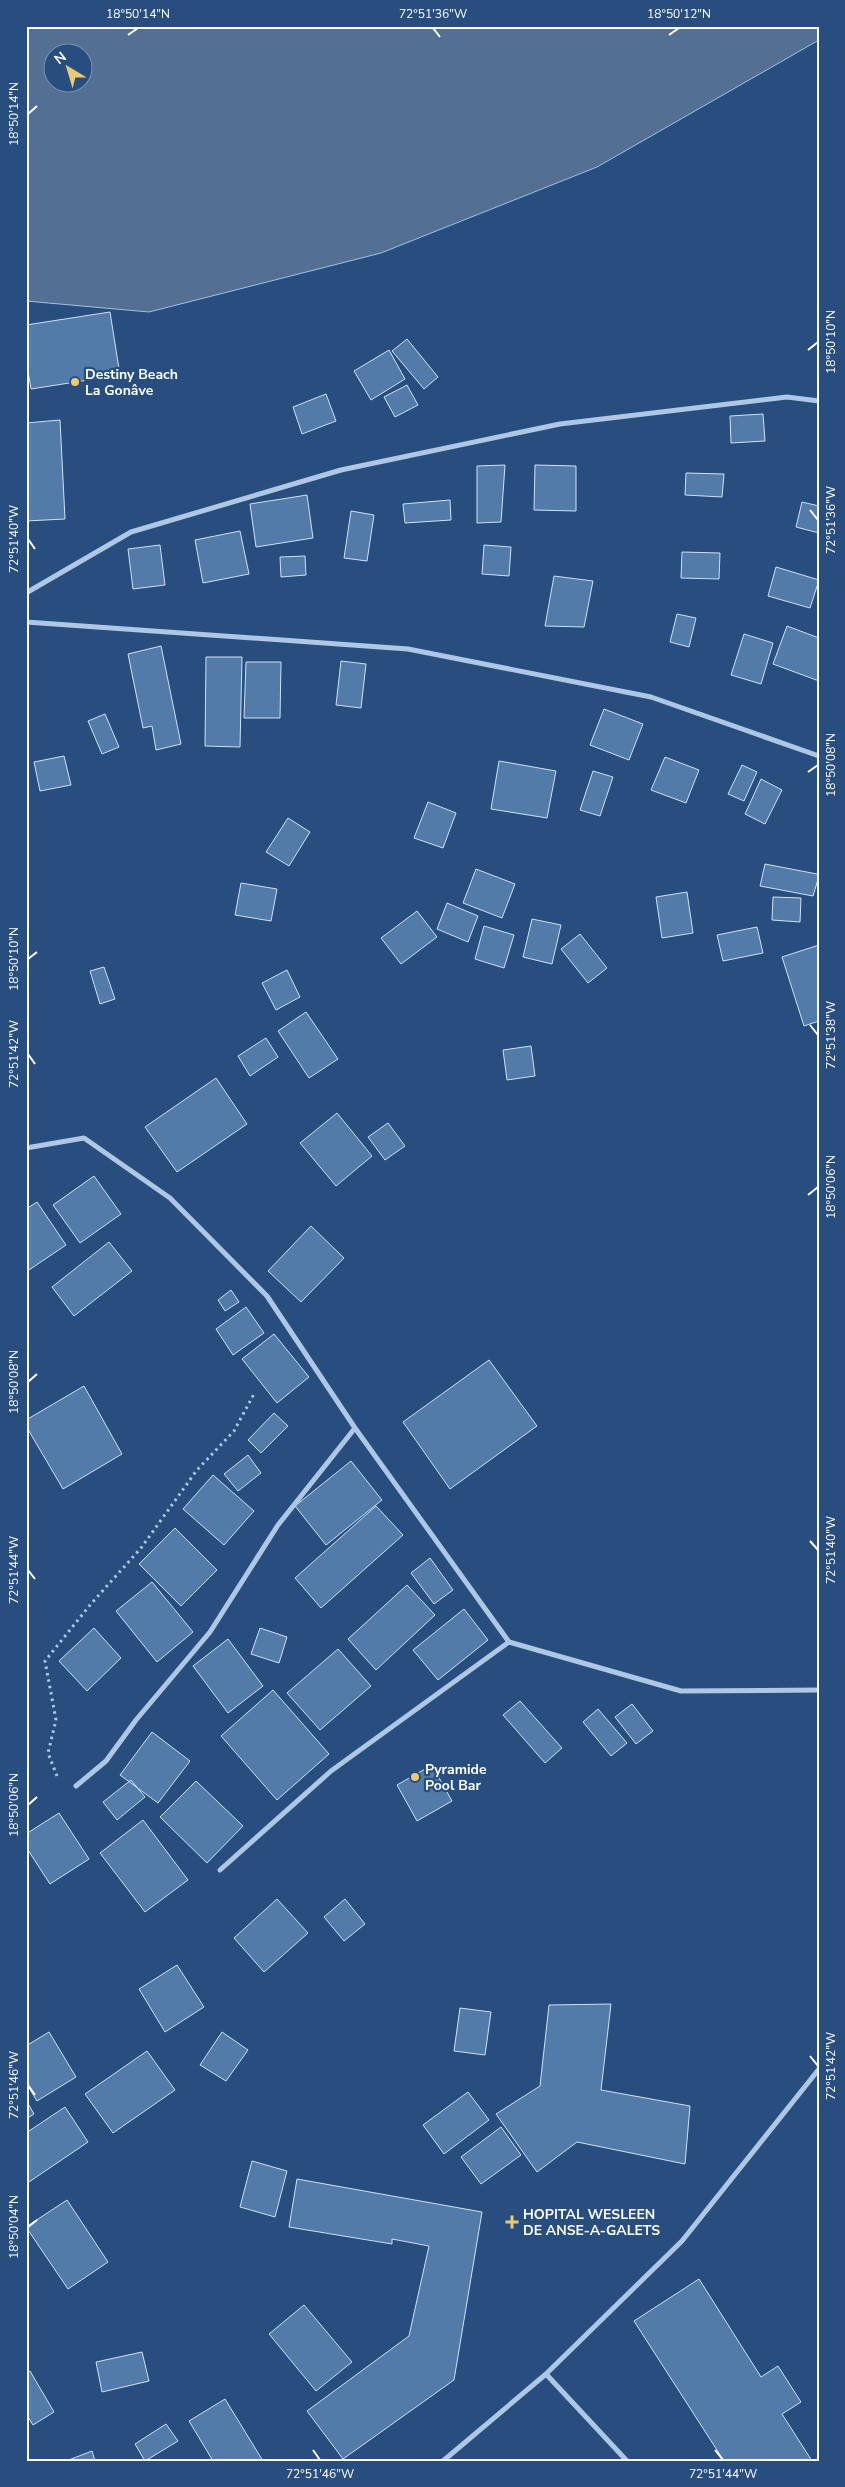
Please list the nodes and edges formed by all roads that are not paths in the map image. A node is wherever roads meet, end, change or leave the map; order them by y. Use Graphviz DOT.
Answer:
graph roads {
  1 [pos="819,401"];
  2 [pos="26,592"];
  3 [pos="26,622"];
  4 [pos="819,756"];
  5 [pos="26,1148"];
  6 [pos="356,1428"];
  7 [pos="509,1642"];
  8 [pos="819,1690"];
  9 [pos="76,1786"];
  10 [pos="220,1870"];
  11 [pos="819,2069"];
  12 [pos="546,2374"];
  13 [pos="443,2461"];
  14 [pos="627,2461"];
  1 -- 2 [label="street"];
  3 -- 4 [label="street"];
  5 -- 6 [label="street"];
  6 -- 7 [label="street"];
  6 -- 9 [label="street"];
  7 -- 8 [label="street"];
  7 -- 10 [label="street"];
  11 -- 12 [label="street"];
  12 -- 13 [label="street"];
  12 -- 14 [label="street"];
}
